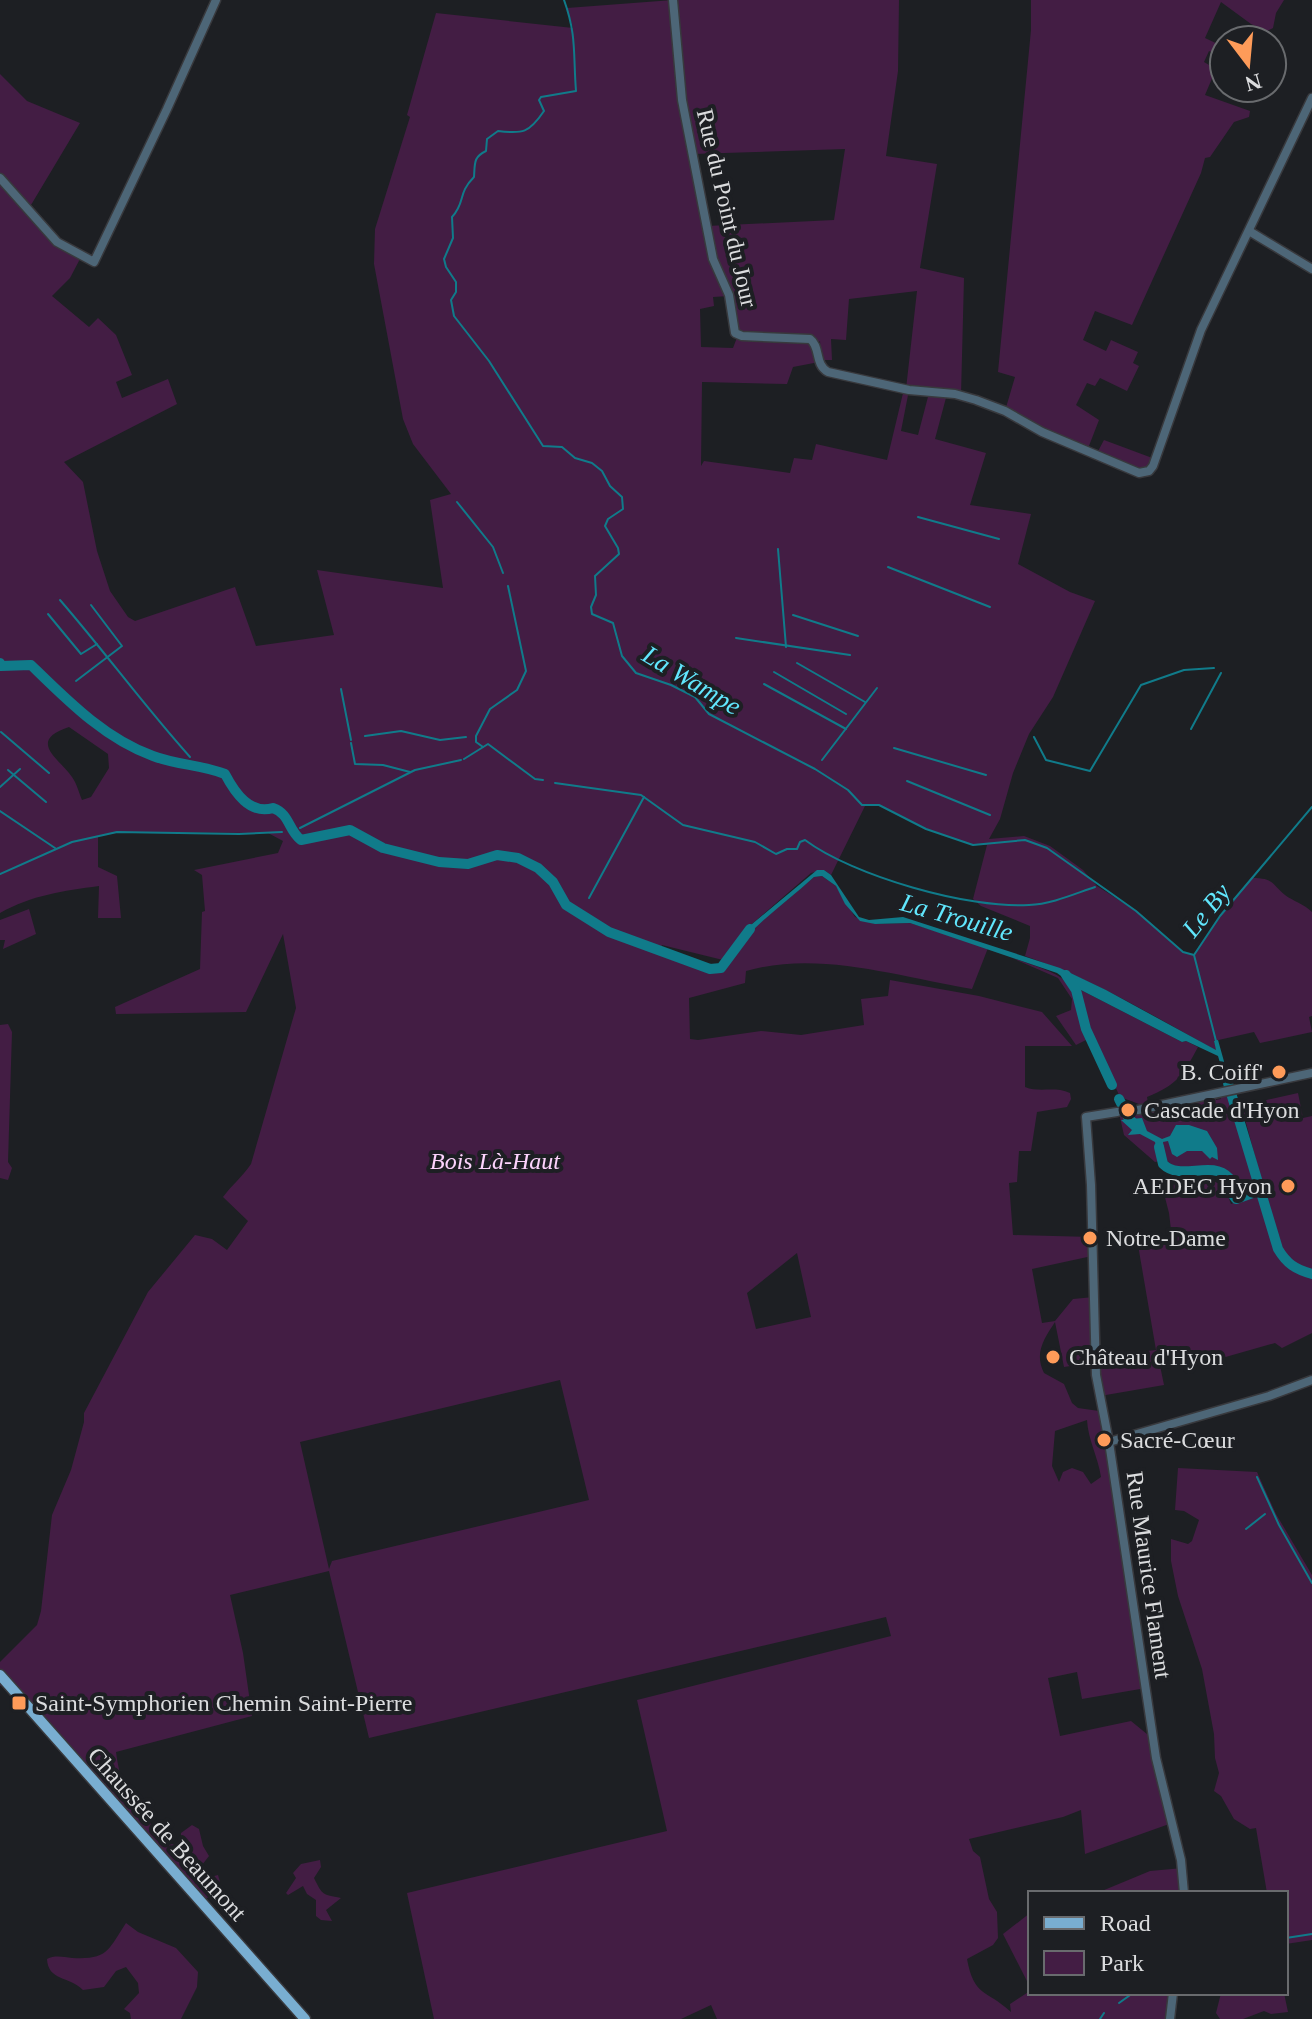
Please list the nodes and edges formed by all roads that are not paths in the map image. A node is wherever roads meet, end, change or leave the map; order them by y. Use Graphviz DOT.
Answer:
graph roads {
  1 [pos="216,0"];
  2 [pos="673,0"];
  3 [pos="1312,98"];
  4 [pos="0,178"];
  5 [pos="1249,231"];
  6 [pos="1312,269"];
  7 [pos="1312,1073"];
  8 [pos="1138,1110"];
  9 [pos="1117,1112"];
  10 [pos="1312,1380"];
  11 [pos="1109,1442"];
  12 [pos="0,1675"];
  13 [pos="1184,1891"];
  14 [pos="1173,1995"];
  15 [pos="305,2019"];
  16 [pos="1170,2019"];
  1 -- 4 [label="street"];
  2 -- 5 [label="street, Rue du Point du Jour"];
  3 -- 5 [label="street"];
  5 -- 6 [label="street"];
  7 -- 8 [label="street"];
  9 -- 11 [label="street, Rue Maurice Flament"];
  10 -- 11 [label="street"];
  11 -- 13 [label="street, Rue Maurice Flament"];
  12 -- 15 [label="main road, Chaussée de Beaumont"];
  14 -- 16 [label="street"];
}
